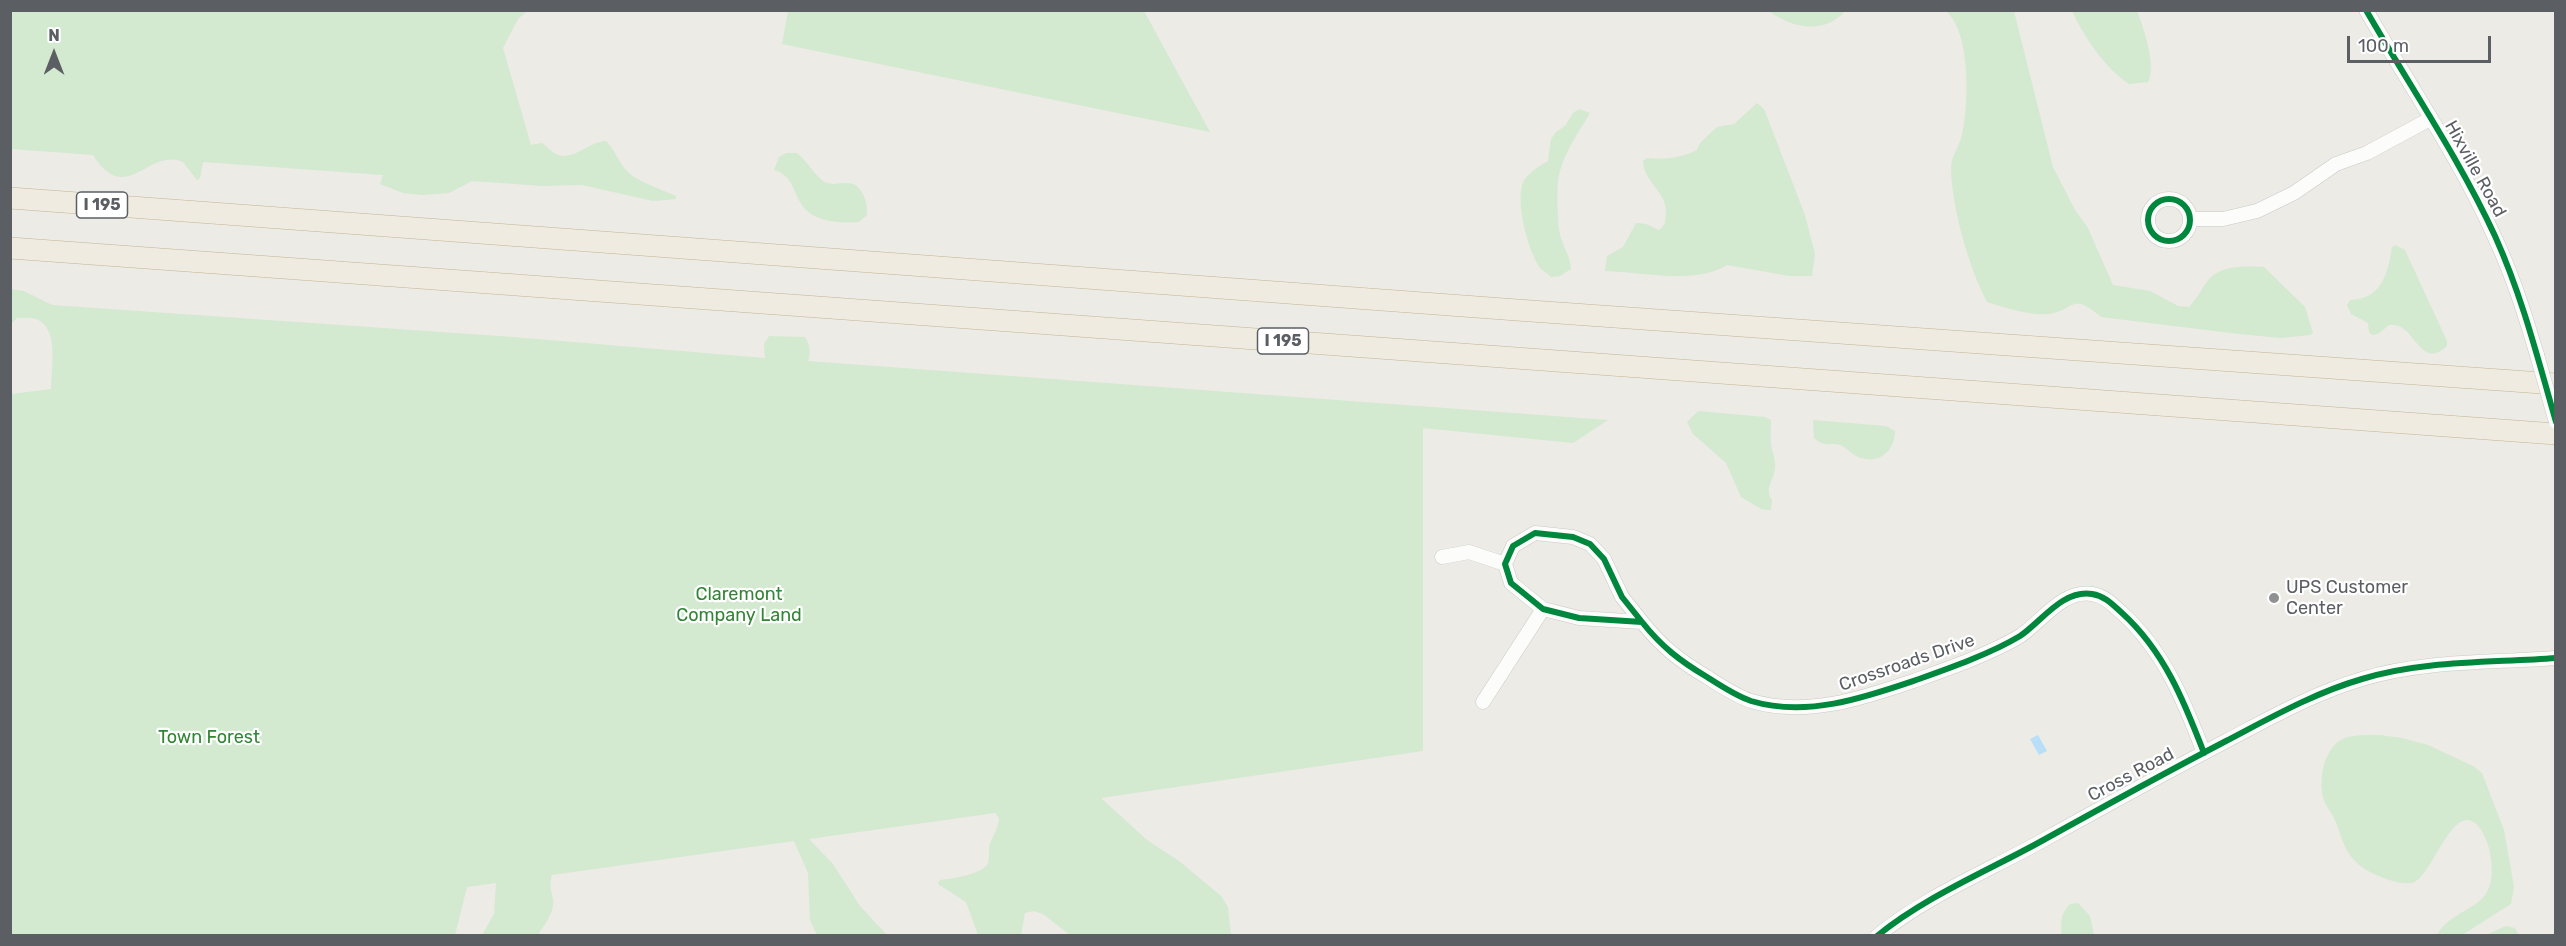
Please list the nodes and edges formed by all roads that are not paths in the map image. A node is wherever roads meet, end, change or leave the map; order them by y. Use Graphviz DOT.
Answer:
graph roads {
  1 [pos="2366,10"];
  2 [pos="2430,119"];
  3 [pos="10,198"];
  4 [pos="2190,219"];
  5 [pos="10,248"];
  6 [pos="2556,384"];
  7 [pos="2556,422"];
  8 [pos="2556,434"];
  9 [pos="1442,557"];
  10 [pos="1505,564"];
  11 [pos="1543,609"];
  12 [pos="1642,622"];
  13 [pos="2556,658"];
  14 [pos="1483,702"];
  15 [pos="2204,753"];
  16 [pos="1877,936"];
  1 -- 2 [label="street, Hixville Road"];
  2 -- 4 [label="street"];
  2 -- 7 [label="street, Hixville Road, bridge"];
  3 -- 6 [label="highway, I 195"];
  5 -- 8 [label="highway, I 195"];
  9 -- 10 [label="street"];
  10 -- 11 [label="street"];
  10 -- 12 [label="street, Crossroads Drive"];
  11 -- 12 [label="street"];
  11 -- 14 [label="street"];
  12 -- 15 [label="street, Crossroads Drive"];
  13 -- 15 [label="street, Cross Road"];
  15 -- 16 [label="street, Cross Road"];
}
